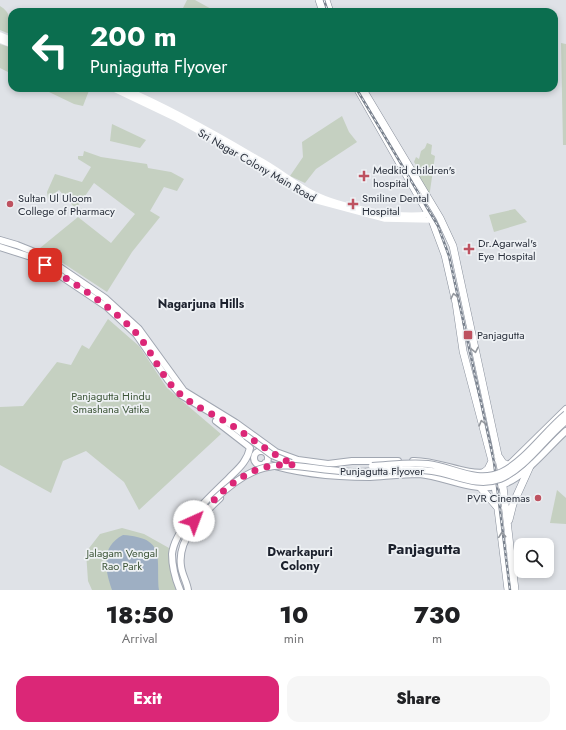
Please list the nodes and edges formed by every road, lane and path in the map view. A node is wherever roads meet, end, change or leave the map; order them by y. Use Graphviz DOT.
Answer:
graph roads {
  1 [pos="120,92"];
  2 [pos="131,92"];
  3 [pos="359,92"];
  4 [pos="364,92"];
  5 [pos="430,217"];
  6 [pos="0,240"];
  7 [pos="0,247"];
  8 [pos="485,393"];
  9 [pos="475,395"];
  10 [pos="195,404"];
  11 [pos="566,409"];
  12 [pos="566,414"];
  13 [pos="558,416"];
  14 [pos="566,421"];
  15 [pos="566,426"];
  16 [pos="566,431"];
  17 [pos="254,436"];
  18 [pos="260,440"];
  19 [pos="248,446"];
  20 [pos="267,454"];
  21 [pos="255,455"];
  22 [pos="286,456"];
  23 [pos="495,459"];
  24 [pos="263,464"];
  25 [pos="328,464"];
  26 [pos="531,464"];
  27 [pos="295,465"];
  28 [pos="241,466"];
  29 [pos="280,468"];
  30 [pos="501,468"];
  31 [pos="254,473"];
  32 [pos="483,473"];
  33 [pos="499,485"];
  34 [pos="480,487"];
  35 [pos="499,510"];
  36 [pos="508,523"];
  37 [pos="180,590"];
  38 [pos="185,590"];
  39 [pos="188,590"];
  40 [pos="508,590"];
  41 [pos="515,590"];
  1 -- 5 [label="main road, Sri Nagar Colony Main Road"];
  2 -- 5 [label="main road, Sri Nagar Colony Main Road"];
  3 -- 5 [label="highway"];
  4 -- 8 [label="highway, one-way"];
  9 -- 5 [label="highway, one-way"];
  6 -- 17 [label="main road"];
  7 -- 10 [label="main road"];
  8 -- 9 [label="highway"];
  8 -- 23 [label="highway"];
  23 -- 9 [label="highway, one-way"];
  10 -- 19 [label="main road"];
  10 -- 27 [label="main road, Punjagutta Flyover, bridge"];
  11 -- 13 [label="main road"];
  12 -- 25 [label="main road, Punjagutta Flyover, bridge"];
  13 -- 15 [label="main road"];
  13 -- 30 [label="main road"];
  14 -- 27 [label="main road, Punjagutta Flyover, bridge"];
  16 -- 26 [label="main road"];
  17 -- 18 [label="main road"];
  17 -- 19 [label="main road"];
  18 -- 20 [label="main road"];
  18 -- 22 [label="main road"];
  19 -- 21 [label="main road"];
  19 -- 28 [label="main road"];
  20 -- 21 [label="main road"];
  20 -- 22 [label="main road"];
  20 -- 24 [label="main road"];
  21 -- 24 [label="main road"];
  21 -- 28 [label="main road"];
  22 -- 25 [label="main road"];
  23 -- 30 [label="highway"];
  23 -- 30 [label="highway"];
  23 -- 32 [label="highway"];
  24 -- 29 [label="main road"];
  24 -- 31 [label="main road"];
  25 -- 32 [label="main road"];
  26 -- 33 [label="main road"];
  26 -- 36 [label="highway"];
  27 -- 38 [label="main road, Punjagutta Flyover, bridge"];
  28 -- 37 [label="main road"];
  29 -- 31 [label="main road"];
  29 -- 34 [label="main road"];
  30 -- 32 [label="main road"];
  30 -- 33 [label="highway"];
  31 -- 39 [label="main road"];
  33 -- 34 [label="main road"];
  33 -- 35 [label="highway"];
  33 -- 36 [label="highway"];
  34 -- 35 [label="highway"];
  40 -- 35 [label="highway, one-way"];
  36 -- 41 [label="highway"];
}
